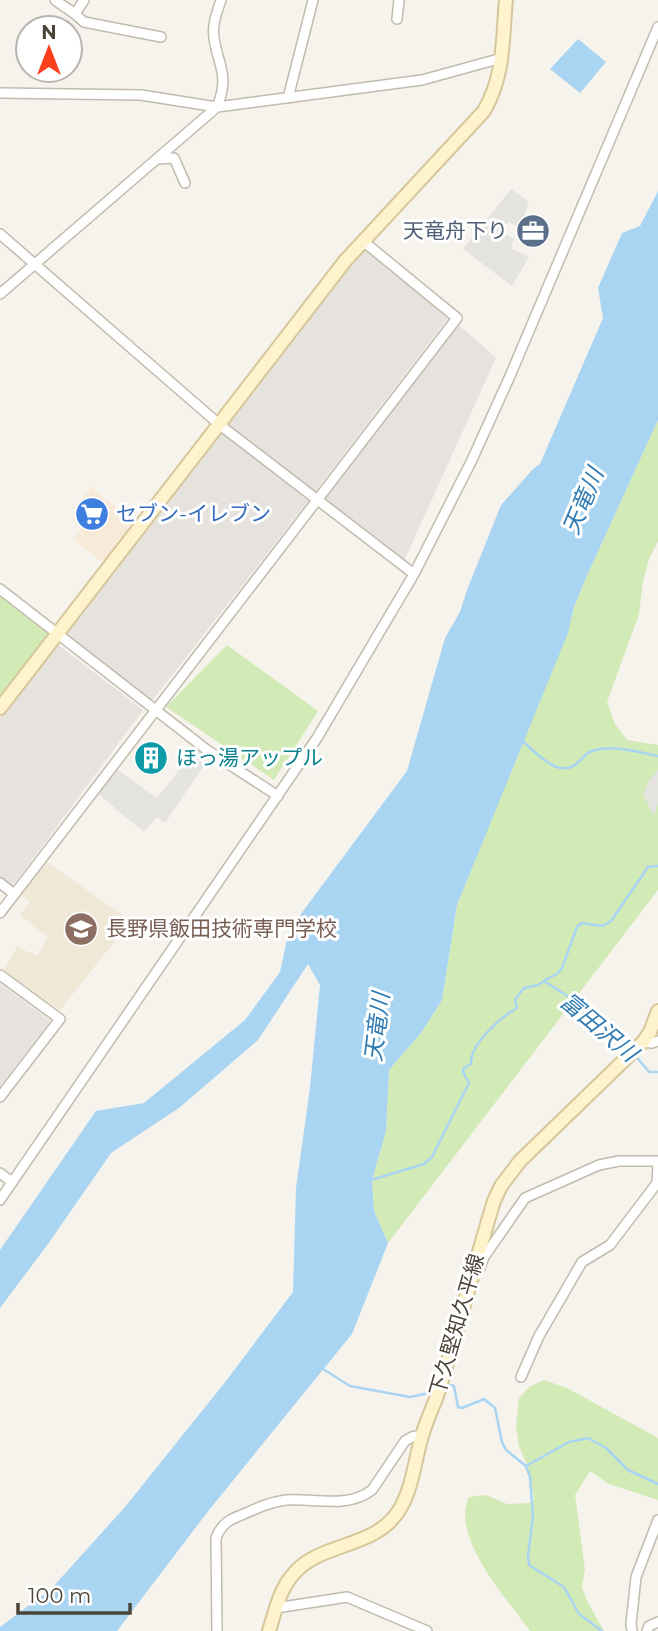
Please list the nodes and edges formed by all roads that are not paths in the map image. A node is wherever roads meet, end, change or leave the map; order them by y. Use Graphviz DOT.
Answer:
graph roads {
  1 [pos="55,0"];
  2 [pos="84,0"];
  3 [pos="221,0"];
  4 [pos="313,0"];
  5 [pos="399,0"];
  6 [pos="506,0"];
  7 [pos="75,14"];
  8 [pos="397,19"];
  9 [pos="84,21"];
  10 [pos="658,27"];
  11 [pos="161,37"];
  12 [pos="502,58"];
  13 [pos="0,93"];
  14 [pos="288,98"];
  15 [pos="217,107"];
  16 [pos="157,159"];
  17 [pos="186,183"];
  18 [pos="0,234"];
  19 [pos="363,241"];
  20 [pos="35,264"];
  21 [pos="0,294"];
  22 [pos="220,425"];
  23 [pos="318,501"];
  24 [pos="414,574"];
  25 [pos="0,589"];
  26 [pos="58,634"];
  27 [pos="0,709"];
  28 [pos="155,709"];
  29 [pos="278,796"];
  30 [pos="0,883"];
  31 [pos="14,894"];
  32 [pos="0,913"];
  33 [pos="0,975"];
  34 [pos="658,1011"];
  35 [pos="658,1041"];
  36 [pos="636,1048"];
  37 [pos="0,1097"];
  38 [pos="658,1163"];
  39 [pos="0,1173"];
  40 [pos="12,1182"];
  41 [pos="0,1200"];
  42 [pos="469,1283"];
  43 [pos="521,1377"];
  44 [pos="422,1435"];
  45 [pos="658,1520"];
  46 [pos="276,1608"];
  47 [pos="658,1622"];
  48 [pos="218,1631"];
  49 [pos="269,1631"];
  50 [pos="427,1631"];
  51 [pos="632,1631"];
  52 [pos="647,1631"];
  1 -- 7 [label="street"];
  2 -- 7 [label="street"];
  3 -- 15 [label="street"];
  4 -- 14 [label="street"];
  5 -- 8 [label="street"];
  6 -- 12 [label="street"];
  9 -- 11 [label="street"];
  10 -- 24 [label="street"];
  12 -- 14 [label="street"];
  12 -- 19 [label="street"];
  13 -- 15 [label="street"];
  14 -- 15 [label="street"];
  15 -- 16 [label="street"];
  16 -- 17 [label="street"];
  16 -- 20 [label="street"];
  18 -- 20 [label="street"];
  19 -- 22 [label="street"];
  19 -- 23 [label="street"];
  20 -- 21 [label="street"];
  20 -- 22 [label="street"];
  22 -- 23 [label="street"];
  22 -- 26 [label="street"];
  23 -- 24 [label="street"];
  23 -- 28 [label="street"];
  24 -- 29 [label="street"];
  25 -- 26 [label="street"];
  26 -- 27 [label="street"];
  26 -- 28 [label="street"];
  28 -- 29 [label="street"];
  28 -- 31 [label="street"];
  29 -- 40 [label="street"];
  30 -- 31 [label="street"];
  31 -- 32 [label="street"];
  33 -- 37 [label="street"];
  34 -- 36 [label="street, 下久堅知久平線"];
  35 -- 36 [label="street"];
  36 -- 42 [label="street, 下久堅知久平線"];
  38 -- 42 [label="street"];
  38 -- 43 [label="street"];
  39 -- 40 [label="street"];
  40 -- 41 [label="street"];
  42 -- 44 [label="street, 下久堅知久平線"];
  44 -- 46 [label="street, 下久堅知久平線"];
  44 -- 48 [label="street"];
  45 -- 51 [label="street"];
  46 -- 49 [label="street, 下久堅知久平線"];
  46 -- 50 [label="street"];
  47 -- 52 [label="street"];
}
